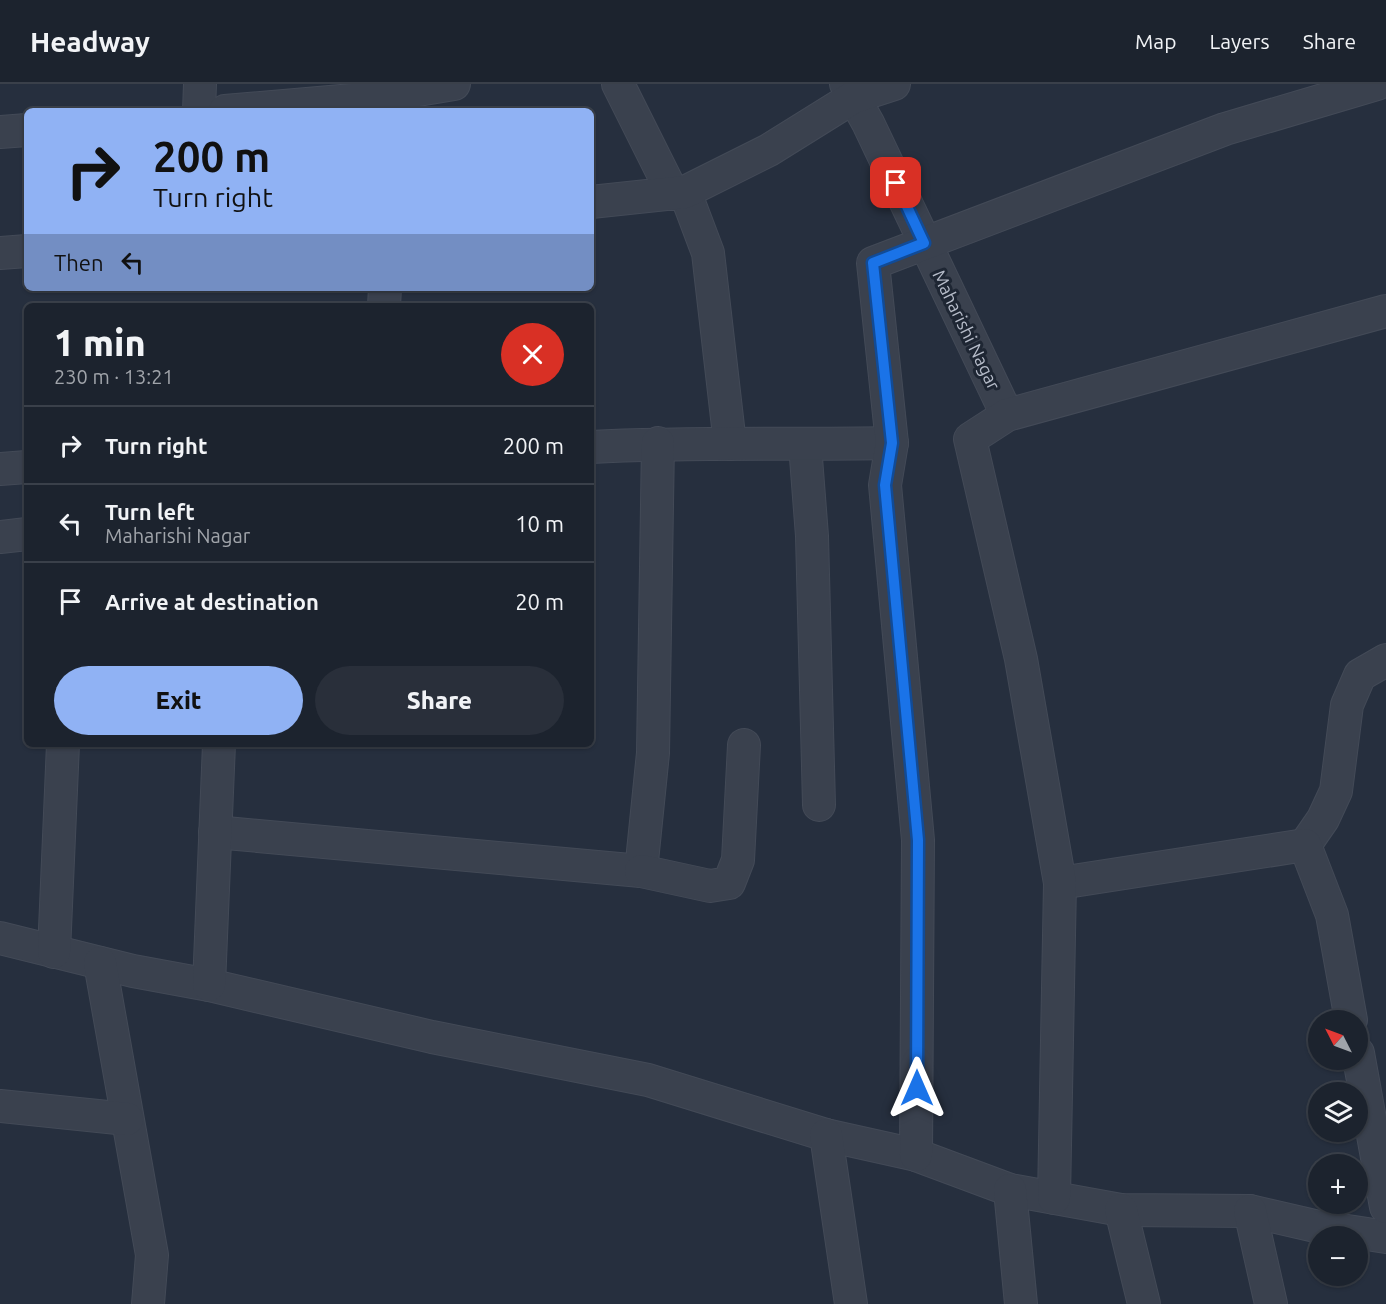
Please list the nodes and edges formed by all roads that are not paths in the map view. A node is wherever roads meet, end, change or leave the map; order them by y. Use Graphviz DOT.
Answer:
graph roads {
  1 [pos="200,84"];
  2 [pos="454,84"];
  3 [pos="618,84"];
  4 [pos="894,84"];
  5 [pos="1377,84"];
  6 [pos="850,90"];
  7 [pos="364,98"];
  8 [pos="199,108"];
  9 [pos="257,108"];
  10 [pos="24,130"];
  11 [pos="0,132"];
  12 [pos="679,193"];
  13 [pos="594,202"];
  14 [pos="924,243"];
  15 [pos="24,251"];
  16 [pos="0,253"];
  17 [pos="1386,310"];
  18 [pos="1007,415"];
  19 [pos="658,443"];
  20 [pos="892,443"];
  21 [pos="730,444"];
  22 [pos="805,445"];
  23 [pos="594,447"];
  24 [pos="24,466"];
  25 [pos="0,469"];
  26 [pos="24,534"];
  27 [pos="0,537"];
  28 [pos="1386,660"];
  29 [pos="744,745"];
  30 [pos="63,747"];
  31 [pos="219,747"];
  32 [pos="819,805"];
  33 [pos="215,832"];
  34 [pos="1305,844"];
  35 [pos="641,871"];
  36 [pos="1060,883"];
  37 [pos="0,938"];
  38 [pos="54,952"];
  39 [pos="100,963"];
  40 [pos="209,984"];
  41 [pos="1350,1010"];
  42 [pos="1361,1070"];
  43 [pos="0,1106"];
  44 [pos="127,1119"];
  45 [pos="826,1135"];
  46 [pos="916,1155"];
  47 [pos="1010,1190"];
  48 [pos="1054,1198"];
  49 [pos="1386,1207"];
  50 [pos="1121,1210"];
  51 [pos="1250,1211"];
  52 [pos="1386,1237"];
  53 [pos="148,1304"];
  54 [pos="851,1304"];
  55 [pos="1021,1304"];
  56 [pos="1144,1304"];
  57 [pos="1271,1304"];
  1 -- 8 [label="street"];
  2 -- 7 [label="street"];
  3 -- 12 [label="street"];
  4 -- 6 [label="street"];
  5 -- 14 [label="street"];
  6 -- 12 [label="street"];
  6 -- 14 [label="street, Maharishi Nagar"];
  7 -- 9 [label="street"];
  10 -- 11 [label="street"];
  12 -- 13 [label="street"];
  12 -- 21 [label="street"];
  14 -- 18 [label="street, Maharishi Nagar"];
  14 -- 20 [label="street"];
  15 -- 16 [label="street"];
  17 -- 18 [label="street"];
  18 -- 36 [label="street"];
  19 -- 21 [label="street"];
  19 -- 23 [label="street"];
  19 -- 35 [label="street"];
  20 -- 22 [label="street"];
  20 -- 46 [label="street"];
  21 -- 22 [label="street"];
  22 -- 32 [label="street"];
  24 -- 25 [label="street"];
  26 -- 27 [label="street"];
  28 -- 34 [label="street"];
  29 -- 35 [label="street"];
  30 -- 38 [label="street"];
  31 -- 33 [label="street"];
  33 -- 35 [label="street"];
  33 -- 40 [label="street"];
  34 -- 36 [label="street"];
  34 -- 41 [label="street"];
  36 -- 48 [label="street"];
  37 -- 38 [label="street"];
  38 -- 39 [label="street"];
  39 -- 40 [label="street"];
  39 -- 44 [label="street"];
  40 -- 45 [label="street"];
  42 -- 49 [label="street"];
  43 -- 44 [label="street"];
  44 -- 53 [label="street"];
  45 -- 46 [label="street"];
  45 -- 54 [label="street"];
  46 -- 47 [label="street"];
  47 -- 48 [label="street"];
  47 -- 55 [label="street"];
  48 -- 50 [label="street"];
  50 -- 51 [label="street"];
  50 -- 56 [label="street"];
  51 -- 52 [label="street"];
  51 -- 57 [label="street"];
}
